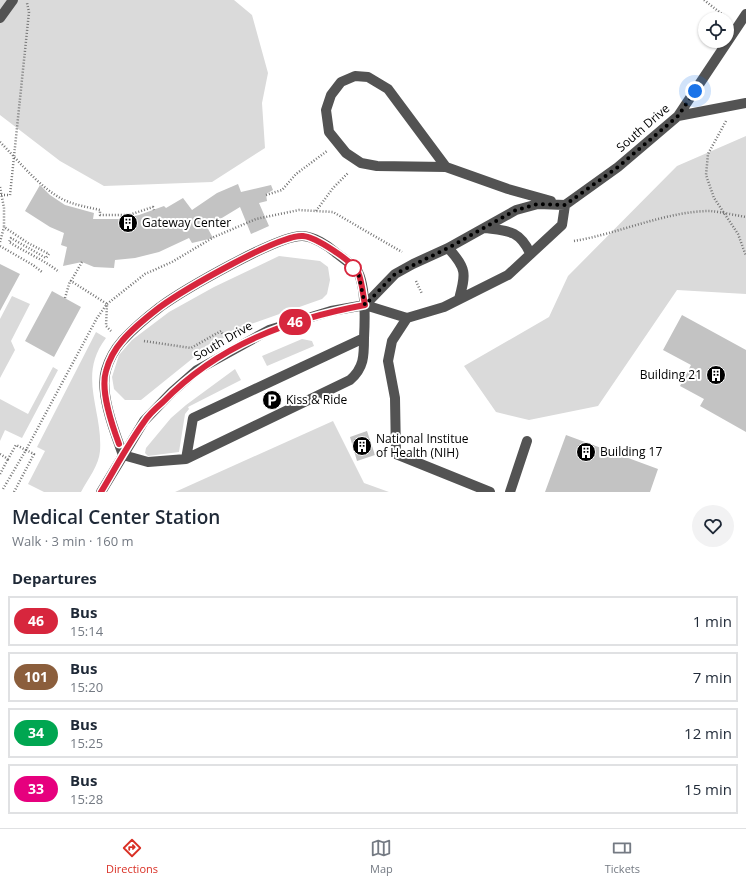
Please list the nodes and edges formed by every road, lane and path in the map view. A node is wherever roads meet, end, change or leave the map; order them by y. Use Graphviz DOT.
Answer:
graph roads {
  1 [pos="12,0"];
  2 [pos="27,0"];
  3 [pos="704,0"];
  4 [pos="746,14"];
  5 [pos="0,18"];
  6 [pos="738,27"];
  7 [pos="746,103"];
  8 [pos="723,107"];
  9 [pos="678,116"];
  10 [pos="0,142"];
  11 [pos="328,150"];
  12 [pos="14,156"];
  13 [pos="446,167"];
  14 [pos="348,174"];
  15 [pos="0,187"];
  16 [pos="266,194"];
  17 [pos="1,195"];
  18 [pos="565,205"];
  19 [pos="154,210"];
  20 [pos="316,211"];
  21 [pos="723,214"];
  22 [pos="746,217"];
  23 [pos="4,226"];
  24 [pos="485,228"];
  25 [pos="574,241"];
  26 [pos="0,242"];
  27 [pos="0,246"];
  28 [pos="448,248"];
  29 [pos="530,253"];
  30 [pos="746,256"];
  31 [pos="82,262"];
  32 [pos="42,272"];
  33 [pos="59,272"];
  34 [pos="70,281"];
  35 [pos="416,281"];
  36 [pos="422,294"];
  37 [pos="65,298"];
  38 [pos="459,299"];
  39 [pos="365,305"];
  40 [pos="407,318"];
  41 [pos="111,331"];
  42 [pos="224,335"];
  43 [pos="364,338"];
  44 [pos="141,344"];
  45 [pos="527,442"];
  46 [pos="0,455"];
  47 [pos="123,455"];
  48 [pos="8,458"];
  49 [pos="186,459"];
  50 [pos="0,474"];
  51 [pos="3,489"];
  52 [pos="101,492"];
  53 [pos="490,492"];
  54 [pos="510,492"];
  1 -- 5 [label="street"];
  2 -- 12 [label="path"];
  3 -- 6 [label="path"];
  4 -- 6 [label="street, South Drive"];
  6 -- 9 [label="street, South Drive"];
  7 -- 8 [label="street"];
  8 -- 9 [label="street"];
  8 -- 21 [label="path"];
  9 -- 18 [label="street, South Drive"];
  10 -- 12 [label="path"];
  11 -- 16 [label="path"];
  12 -- 17 [label="path"];
  12 -- 19 [label="path"];
  13 -- 13 [label="street"];
  13 -- 18 [label="street"];
  14 -- 20 [label="path"];
  15 -- 17 [label="path"];
  17 -- 23 [label="path"];
  18 -- 24 [label="street"];
  18 -- 29 [label="street"];
  21 -- 22 [label="path"];
  21 -- 25 [label="path"];
  21 -- 30 [label="path"];
  23 -- 26 [label="path"];
  23 -- 33 [label="path"];
  24 -- 28 [label="street"];
  24 -- 29 [label="street"];
  27 -- 32 [label="path"];
  28 -- 38 [label="street"];
  28 -- 39 [label="street"];
  29 -- 38 [label="street"];
  31 -- 34 [label="path"];
  34 -- 37 [label="path"];
  34 -- 41 [label="path"];
  35 -- 36 [label="path"];
  38 -- 40 [label="street"];
  39 -- 40 [label="street, South Drive"];
  39 -- 43 [label="street"];
  39 -- 47 [label="street, South Drive"];
  39 -- 47 [label="street"];
  40 -- 53 [label="street"];
  42 -- 44 [label="path"];
  43 -- 49 [label="street"];
  43 -- 49 [label="street"];
  45 -- 54 [label="street"];
  46 -- 48 [label="path"];
  47 -- 49 [label="street"];
  47 -- 52 [label="street, South Drive"];
  48 -- 50 [label="path"];
  48 -- 51 [label="path"];
}
